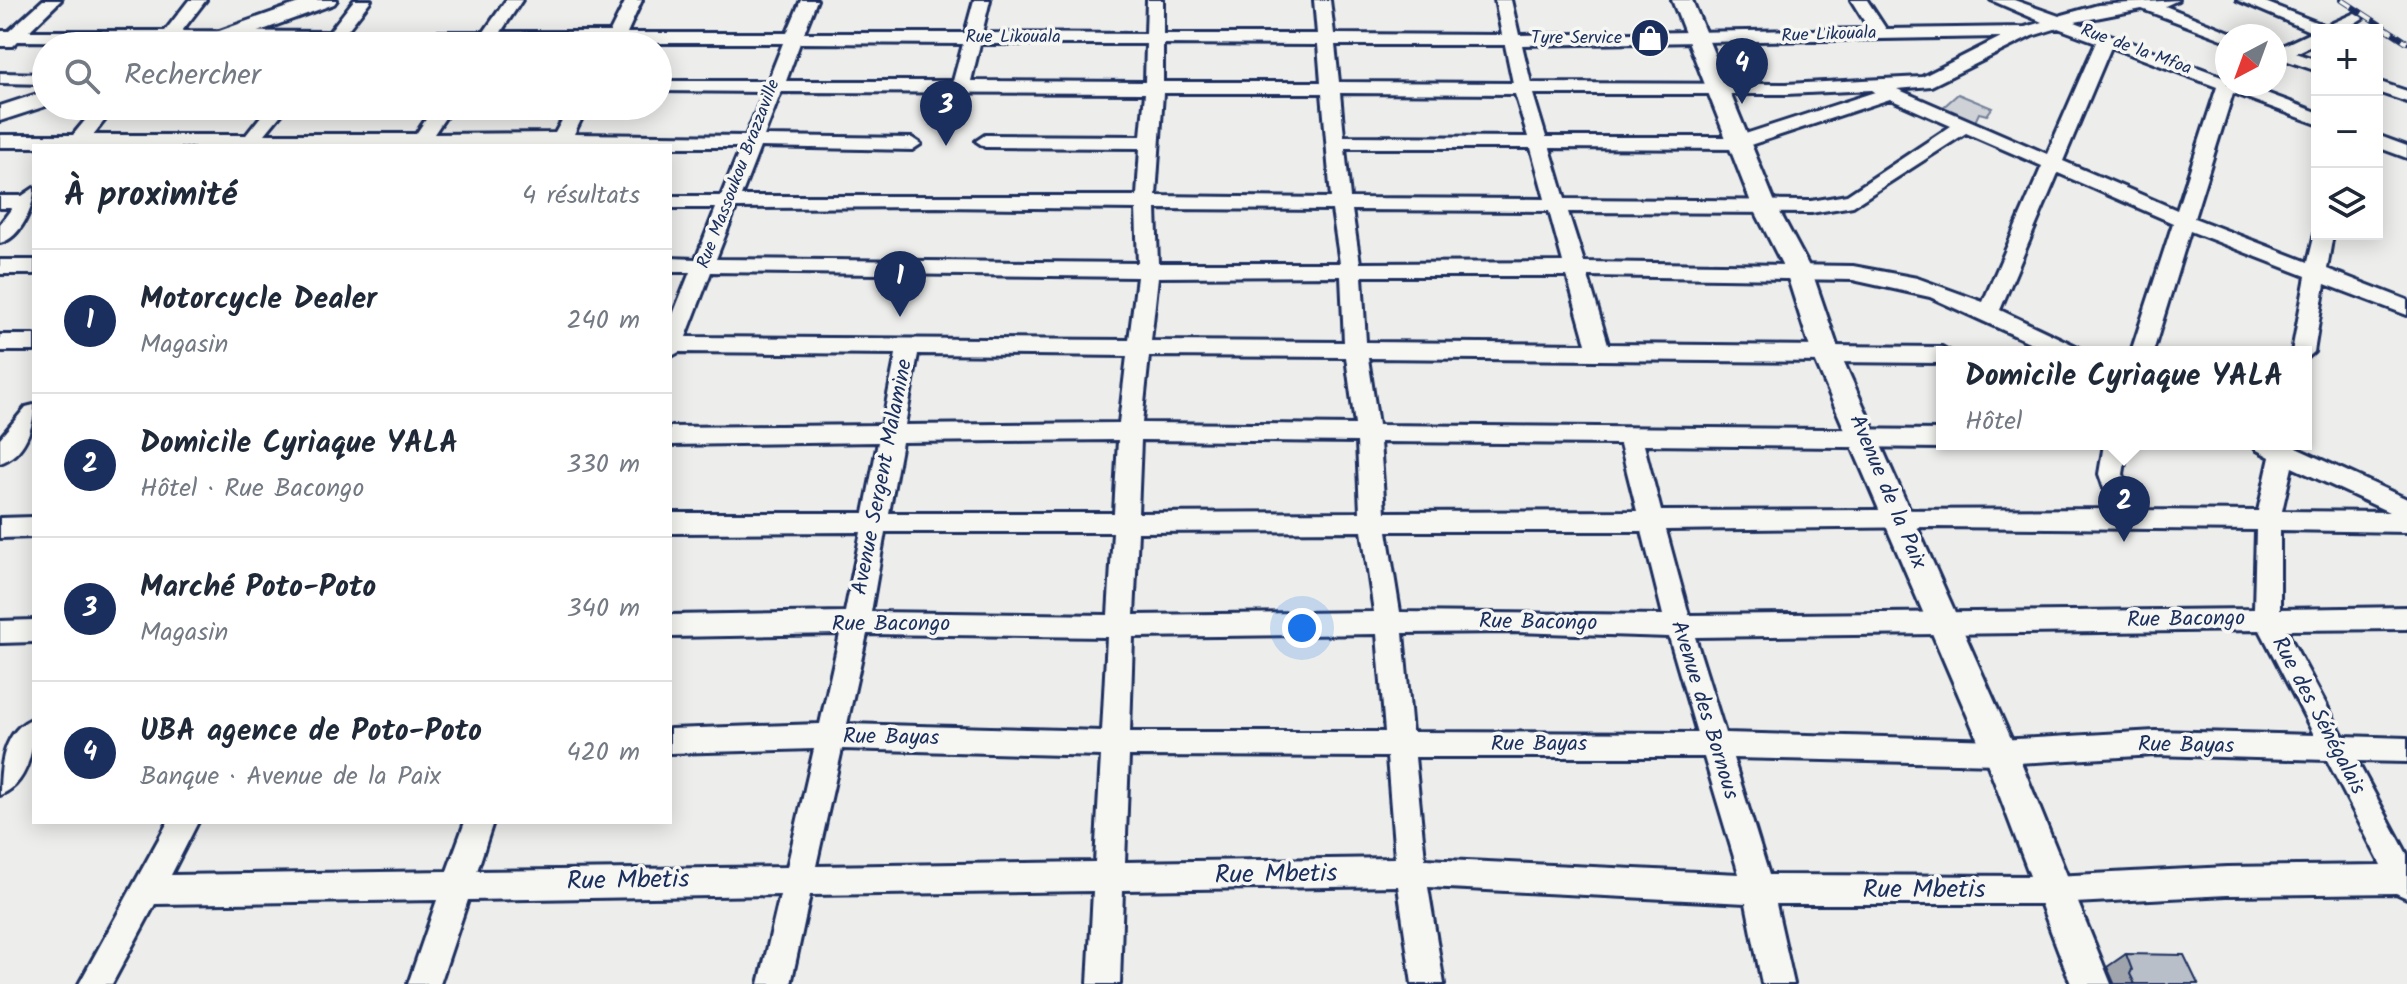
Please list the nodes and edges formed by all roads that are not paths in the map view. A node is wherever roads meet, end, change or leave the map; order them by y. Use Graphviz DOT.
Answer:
graph roads {
  1 [pos="53,0"];
  2 [pos="198,0"];
  3 [pos="327,0"];
  4 [pos="363,0"];
  5 [pos="514,0"];
  6 [pos="634,0"];
  7 [pos="809,0"];
  8 [pos="982,0"];
  9 [pos="1155,0"];
  10 [pos="1322,0"];
  11 [pos="1503,0"];
  12 [pos="1682,0"];
  13 [pos="1859,0"];
  14 [pos="1999,0"];
  15 [pos="2170,0"];
  16 [pos="2245,0"];
  17 [pos="2145,4"];
  18 [pos="2355,18"];
  19 [pos="2058,22"];
  20 [pos="2343,24"];
  21 [pos="2311,26"];
  22 [pos="2215,30"];
  23 [pos="174,32"];
  24 [pos="239,32"];
  25 [pos="337,32"];
  26 [pos="493,32"];
  27 [pos="619,32"];
  28 [pos="2026,32"];
  29 [pos="1880,33"];
  30 [pos="7,36"];
  31 [pos="795,36"];
  32 [pos="32,37"];
  33 [pos="1153,37"];
  34 [pos="973,38"];
  35 [pos="1324,38"];
  36 [pos="672,39"];
  37 [pos="1697,39"];
  38 [pos="2106,39"];
  39 [pos="2311,39"];
  40 [pos="1512,40"];
  41 [pos="2287,49"];
  42 [pos="0,50"];
  43 [pos="2287,56"];
  44 [pos="2311,64"];
  45 [pos="0,78"];
  46 [pos="32,79"];
  47 [pos="2215,79"];
  48 [pos="672,86"];
  49 [pos="773,86"];
  50 [pos="961,86"];
  51 [pos="1154,87"];
  52 [pos="2383,88"];
  53 [pos="1329,89"];
  54 [pos="1523,89"];
  55 [pos="1718,89"];
  56 [pos="1882,90"];
  57 [pos="2222,96"];
  58 [pos="2260,96"];
  59 [pos="2407,97"];
  60 [pos="32,103"];
  61 [pos="0,114"];
  62 [pos="2311,116"];
  63 [pos="96,120"];
  64 [pos="267,120"];
  65 [pos="434,120"];
  66 [pos="572,120"];
  67 [pos="1965,125"];
  68 [pos="0,141"];
  69 [pos="985,141"];
  70 [pos="752,142"];
  71 [pos="1151,142"];
  72 [pos="1336,142"];
  73 [pos="248,143"];
  74 [pos="418,143"];
  75 [pos="560,143"];
  76 [pos="1738,143"];
  77 [pos="2383,143"];
  78 [pos="76,144"];
  79 [pos="912,144"];
  80 [pos="1540,144"];
  81 [pos="2407,152"];
  82 [pos="2054,163"];
  83 [pos="32,199"];
  84 [pos="0,202"];
  85 [pos="672,202"];
  86 [pos="725,203"];
  87 [pos="1146,203"];
  88 [pos="1341,203"];
  89 [pos="1555,204"];
  90 [pos="1764,205"];
  91 [pos="2182,220"];
  92 [pos="0,237"];
  93 [pos="2322,240"];
  94 [pos="672,265"];
  95 [pos="704,265"];
  96 [pos="0,267"];
  97 [pos="32,267"];
  98 [pos="1351,269"];
  99 [pos="1148,270"];
  100 [pos="1578,271"];
  101 [pos="1799,272"];
  102 [pos="2314,273"];
  103 [pos="2407,308"];
  104 [pos="1988,314"];
  105 [pos="0,343"];
  106 [pos="32,343"];
  107 [pos="672,344"];
  108 [pos="1140,345"];
  109 [pos="672,346"];
  110 [pos="908,346"];
  111 [pos="2057,346"];
  112 [pos="2144,346"];
  113 [pos="2304,346"];
  114 [pos="1355,347"];
  115 [pos="1825,351"];
  116 [pos="1600,354"];
  117 [pos="1936,355"];
  118 [pos="32,416"];
  119 [pos="1130,431"];
  120 [pos="893,433"];
  121 [pos="1368,433"];
  122 [pos="17,435"];
  123 [pos="672,436"];
  124 [pos="1630,437"];
  125 [pos="1866,439"];
  126 [pos="1936,439"];
  127 [pos="2115,450"];
  128 [pos="2278,450"];
  129 [pos="2284,450"];
  130 [pos="0,454"];
  131 [pos="2407,510"];
  132 [pos="2125,516"];
  133 [pos="1896,519"];
  134 [pos="1373,520"];
  135 [pos="1650,521"];
  136 [pos="2268,521"];
  137 [pos="875,522"];
  138 [pos="2407,522"];
  139 [pos="672,523"];
  140 [pos="1128,523"];
  141 [pos="32,527"];
  142 [pos="0,528"];
  143 [pos="2407,618"];
  144 [pos="2267,619"];
  145 [pos="856,623"];
  146 [pos="1389,623"];
  147 [pos="1944,623"];
  148 [pos="672,626"];
  149 [pos="1122,626"];
  150 [pos="1679,626"];
  151 [pos="32,631"];
  152 [pos="0,632"];
  153 [pos="829,736"];
  154 [pos="23,741"];
  155 [pos="672,741"];
  156 [pos="1398,743"];
  157 [pos="1115,744"];
  158 [pos="1714,745"];
  159 [pos="2334,749"];
  160 [pos="2407,750"];
  161 [pos="2000,752"];
  162 [pos="0,782"];
  163 [pos="183,824"];
  164 [pos="478,824"];
  165 [pos="1411,872"];
  166 [pos="796,879"];
  167 [pos="1109,879"];
  168 [pos="2406,881"];
  169 [pos="460,883"];
  170 [pos="1758,889"];
  171 [pos="145,890"];
  172 [pos="2055,890"];
  173 [pos="95,984"];
  174 [pos="424,984"];
  175 [pos="775,984"];
  176 [pos="1104,984"];
  177 [pos="1428,984"];
  178 [pos="1778,984"];
  179 [pos="2091,984"];
  1 -- 30 [label="street"];
  2 -- 23 [label="street"];
  3 -- 24 [label="main road"];
  4 -- 25 [label="street"];
  5 -- 26 [label="street"];
  6 -- 27 [label="street"];
  7 -- 31 [label="street, Rue Massoukou Brazzaville"];
  8 -- 34 [label="street"];
  9 -- 33 [label="street"];
  10 -- 35 [label="street"];
  11 -- 40 [label="street"];
  12 -- 37 [label="main road, Avenue de la Paix"];
  13 -- 29 [label="street"];
  14 -- 19 [label="street, Rue de la Mfoa"];
  15 -- 17 [label="street"];
  16 -- 21 [label="street"];
  17 -- 19 [label="street"];
  17 -- 22 [label="street"];
  18 -- 20 [label="street"];
  19 -- 28 [label="street"];
  19 -- 38 [label="street, Rue de la Mfoa"];
  28 -- 29 [label="street, Rue Likouala"];
  28 -- 56 [label="street"];
  29 -- 37 [label="street, Rue Likouala"];
  30 -- 32 [label="street, Rue Likouala"];
  30 -- 42 [label="street"];
  31 -- 34 [label="street, Rue Likouala"];
  31 -- 36 [label="street, Rue Likouala"];
  31 -- 49 [label="street, Rue Massoukou Brazzaville"];
  33 -- 34 [label="street, Rue Likouala"];
  33 -- 35 [label="street, Rue Likouala"];
  33 -- 51 [label="street"];
  34 -- 50 [label="street"];
  35 -- 40 [label="street, Rue Likouala"];
  35 -- 53 [label="street"];
  37 -- 40 [label="street, Rue Likouala"];
  37 -- 55 [label="main road, Avenue de la Paix"];
  38 -- 47 [label="street, Rue de la Mfoa"];
  38 -- 82 [label="street"];
  39 -- 41 [label="street"];
  40 -- 54 [label="street"];
  43 -- 44 [label="street"];
  45 -- 46 [label="street"];
  48 -- 49 [label="street"];
  49 -- 50 [label="street"];
  49 -- 70 [label="street, Rue Massoukou Brazzaville"];
  50 -- 51 [label="street"];
  51 -- 53 [label="street"];
  51 -- 71 [label="street"];
  52 -- 59 [label="street"];
  53 -- 54 [label="street"];
  53 -- 72 [label="street"];
  54 -- 55 [label="street"];
  54 -- 80 [label="street"];
  55 -- 56 [label="street"];
  55 -- 76 [label="main road, Avenue de la Paix"];
  56 -- 67 [label="street"];
  56 -- 76 [label="street"];
  57 -- 91 [label="street"];
  58 -- 62 [label="street, Rue de la Mfoa"];
  60 -- 61 [label="main road"];
  63 -- 78 [label="street"];
  64 -- 73 [label="street"];
  65 -- 74 [label="street"];
  66 -- 75 [label="street"];
  67 -- 82 [label="street"];
  67 -- 90 [label="street"];
  68 -- 78 [label="street"];
  69 -- 71 [label="street"];
  70 -- 75 [label="street"];
  70 -- 79 [label="street"];
  70 -- 86 [label="street, Rue Massoukou Brazzaville"];
  71 -- 87 [label="street"];
  72 -- 80 [label="street"];
  72 -- 88 [label="street"];
  73 -- 74 [label="street"];
  73 -- 78 [label="street"];
  74 -- 75 [label="street"];
  76 -- 80 [label="street"];
  76 -- 90 [label="main road, Avenue de la Paix"];
  77 -- 81 [label="street"];
  80 -- 89 [label="street"];
  82 -- 91 [label="street"];
  82 -- 104 [label="street"];
  83 -- 84 [label="street"];
  83 -- 92 [label="street"];
  85 -- 86 [label="street"];
  86 -- 87 [label="street"];
  86 -- 95 [label="street, Rue Massoukou Brazzaville"];
  87 -- 88 [label="street"];
  87 -- 99 [label="street"];
  88 -- 89 [label="street"];
  88 -- 98 [label="street"];
  89 -- 90 [label="street"];
  89 -- 100 [label="street"];
  90 -- 101 [label="main road, Avenue de la Paix"];
  91 -- 102 [label="street"];
  91 -- 112 [label="street"];
  93 -- 102 [label="street"];
  94 -- 95 [label="street"];
  95 -- 99 [label="street"];
  95 -- 107 [label="street, Rue Massoukou Brazzaville"];
  96 -- 97 [label="street"];
  98 -- 99 [label="street"];
  98 -- 100 [label="street"];
  98 -- 114 [label="street"];
  99 -- 108 [label="street"];
  100 -- 101 [label="street"];
  100 -- 116 [label="street"];
  101 -- 104 [label="street"];
  101 -- 115 [label="main road, Avenue de la Paix"];
  102 -- 103 [label="street"];
  102 -- 113 [label="street"];
  104 -- 111 [label="street"];
  105 -- 106 [label="street"];
  108 -- 110 [label="street"];
  108 -- 114 [label="street"];
  108 -- 119 [label="street"];
  109 -- 110 [label="street"];
  110 -- 120 [label="street, Avenue Sergent Malamine"];
  114 -- 116 [label="street"];
  114 -- 121 [label="street"];
  115 -- 116 [label="street"];
  115 -- 117 [label="street"];
  115 -- 125 [label="main road, Avenue de la Paix"];
  118 -- 122 [label="street"];
  119 -- 120 [label="street"];
  119 -- 121 [label="street"];
  119 -- 140 [label="street"];
  120 -- 123 [label="street"];
  120 -- 137 [label="street, Avenue Sergent Malamine"];
  121 -- 124 [label="street"];
  121 -- 134 [label="street"];
  122 -- 130 [label="street"];
  124 -- 125 [label="street"];
  124 -- 135 [label="street, Avenue des Bornous"];
  125 -- 126 [label="street"];
  125 -- 133 [label="main road, Avenue de la Paix"];
  127 -- 132 [label="street"];
  128 -- 136 [label="street, Rue des Sénégalais"];
  129 -- 131 [label="street"];
  132 -- 133 [label="street"];
  132 -- 136 [label="street"];
  133 -- 135 [label="street"];
  133 -- 147 [label="main road, Avenue de la Paix"];
  134 -- 135 [label="street"];
  134 -- 140 [label="street"];
  134 -- 146 [label="street"];
  135 -- 150 [label="street, Avenue des Bornous"];
  136 -- 138 [label="street"];
  136 -- 144 [label="street, Rue des Sénégalais"];
  137 -- 139 [label="street"];
  137 -- 140 [label="street"];
  137 -- 145 [label="street, Avenue Sergent Malamine"];
  140 -- 149 [label="street"];
  141 -- 142 [label="street"];
  143 -- 144 [label="street, Rue Bacongo"];
  144 -- 147 [label="street, Rue Bacongo"];
  144 -- 159 [label="street, Rue des Sénégalais"];
  145 -- 148 [label="street, Rue Bacongo"];
  145 -- 149 [label="street, Rue Bacongo"];
  145 -- 153 [label="street, Avenue Sergent Malamine"];
  146 -- 149 [label="street, Rue Bacongo"];
  146 -- 150 [label="street, Rue Bacongo"];
  146 -- 156 [label="street"];
  147 -- 150 [label="street, Rue Bacongo"];
  147 -- 161 [label="main road, Avenue de la Paix"];
  149 -- 157 [label="street"];
  150 -- 158 [label="street, Avenue des Bornous"];
  151 -- 152 [label="street"];
  153 -- 155 [label="street, Rue Bayas"];
  153 -- 157 [label="street, Rue Bayas"];
  153 -- 166 [label="street, Avenue Sergent Malamine"];
  154 -- 162 [label="street"];
  156 -- 157 [label="street, Rue Bayas"];
  156 -- 158 [label="street, Rue Bayas"];
  156 -- 165 [label="street"];
  157 -- 167 [label="street"];
  158 -- 161 [label="street, Rue Bayas"];
  158 -- 170 [label="street, Avenue des Bornous"];
  159 -- 160 [label="street, Rue Bayas"];
  159 -- 161 [label="street, Rue Bayas"];
  159 -- 168 [label="street, Rue des Sénégalais"];
  161 -- 172 [label="main road, Avenue de la Paix"];
  163 -- 171 [label="street"];
  164 -- 169 [label="street"];
  165 -- 167 [label="street, Rue Mbetis"];
  165 -- 170 [label="street, Rue Mbetis"];
  165 -- 177 [label="street"];
  166 -- 167 [label="street, Rue Mbetis"];
  166 -- 169 [label="street, Rue Mbetis"];
  166 -- 175 [label="street, Avenue Sergent Malamine"];
  167 -- 176 [label="street"];
  168 -- 172 [label="street, Rue Mbetis"];
  169 -- 171 [label="street, Rue Mbetis"];
  169 -- 174 [label="street"];
  170 -- 172 [label="street, Rue Mbetis"];
  170 -- 178 [label="street, Avenue des Bornous"];
  171 -- 173 [label="street"];
  172 -- 179 [label="main road, Avenue de la Paix"];
}
